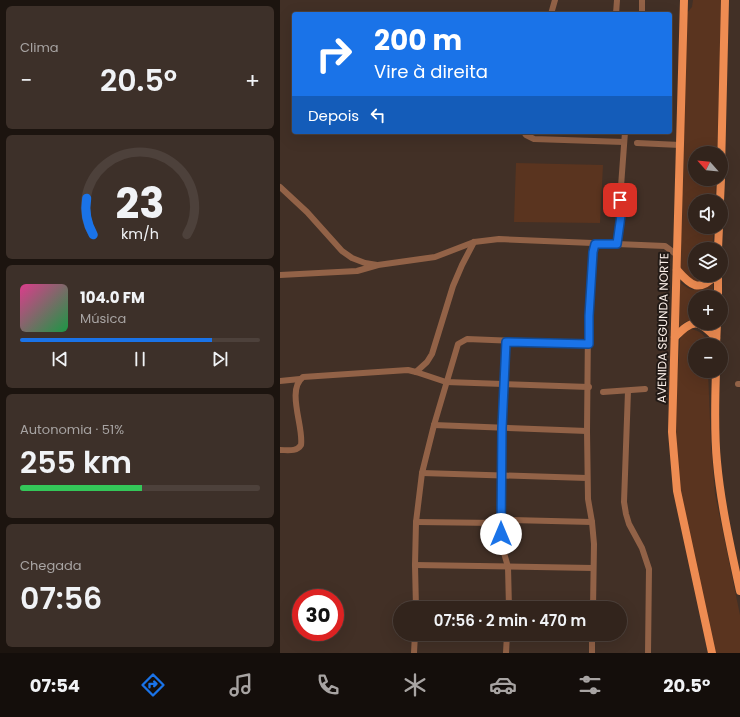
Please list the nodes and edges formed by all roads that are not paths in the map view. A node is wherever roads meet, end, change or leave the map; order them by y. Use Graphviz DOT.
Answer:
graph roads {
  1 [pos="555,0"];
  2 [pos="617,0"];
  3 [pos="642,0"];
  4 [pos="684,0"];
  5 [pos="725,0"];
  6 [pos="552,12"];
  7 [pos="616,12"];
  8 [pos="642,12"];
  9 [pos="525,134"];
  10 [pos="579,134"];
  11 [pos="626,134"];
  12 [pos="579,140"];
  13 [pos="624,142"];
  14 [pos="637,143"];
  15 [pos="680,145"];
  16 [pos="722,146"];
  17 [pos="280,187"];
  18 [pos="677,238"];
  19 [pos="474,242"];
  20 [pos="595,244"];
  21 [pos="617,244"];
  22 [pos="665,246"];
  23 [pos="677,255"];
  24 [pos="378,265"];
  25 [pos="677,270"];
  26 [pos="280,275"];
  27 [pos="688,282"];
  28 [pos="688,282"];
  29 [pos="708,282"];
  30 [pos="675,337"];
  31 [pos="713,338"];
  32 [pos="506,342"];
  33 [pos="589,344"];
  34 [pos="416,372"];
  35 [pos="716,378"];
  36 [pos="300,379"];
  37 [pos="280,381"];
  38 [pos="446,382"];
  39 [pos="504,384"];
  40 [pos="589,387"];
  41 [pos="645,389"];
  42 [pos="628,390"];
  43 [pos="602,392"];
  44 [pos="434,425"];
  45 [pos="502,428"];
  46 [pos="587,431"];
  47 [pos="280,450"];
  48 [pos="422,473"];
  49 [pos="502,476"];
  50 [pos="587,478"];
  51 [pos="416,522"];
  52 [pos="501,522"];
  53 [pos="592,522"];
  54 [pos="415,565"];
  55 [pos="508,567"];
  56 [pos="594,568"];
  57 [pos="740,591"];
  58 [pos="416,601"];
  59 [pos="508,601"];
  60 [pos="593,601"];
  61 [pos="415,641"];
  62 [pos="507,641"];
  63 [pos="592,641"];
  64 [pos="414,653"];
  65 [pos="506,653"];
  66 [pos="592,653"];
  67 [pos="648,653"];
  68 [pos="712,653"];
  1 -- 6 [label="street"];
  2 -- 7 [label="street"];
  3 -- 8 [label="street"];
  4 -- 15 [label="main road, AVENIDA SEGUNDA NORTE"];
  5 -- 16 [label="main road"];
  9 -- 12 [label="street"];
  10 -- 12 [label="street"];
  11 -- 13 [label="street"];
  12 -- 13 [label="street"];
  13 -- 21 [label="street"];
  14 -- 15 [label="street"];
  15 -- 18 [label="main road, AVENIDA SEGUNDA NORTE"];
  17 -- 24 [label="street"];
  18 -- 22 [label="street"];
  18 -- 23 [label="main road, AVENIDA SEGUNDA NORTE"];
  19 -- 20 [label="street"];
  19 -- 24 [label="street"];
  19 -- 34 [label="street"];
  20 -- 21 [label="street"];
  20 -- 33 [label="street"];
  21 -- 22 [label="street"];
  22 -- 23 [label="street"];
  23 -- 25 [label="main road, AVENIDA SEGUNDA NORTE"];
  24 -- 26 [label="street"];
  25 -- 27 [label="main road"];
  25 -- 30 [label="main road, AVENIDA SEGUNDA NORTE"];
  28 -- 29 [label="main road"];
  30 -- 31 [label="main road"];
  30 -- 68 [label="main road, AVENIDA SEGUNDA NORTE"];
  32 -- 33 [label="street"];
  32 -- 38 [label="street"];
  32 -- 39 [label="street"];
  33 -- 40 [label="street"];
  34 -- 36 [label="street"];
  34 -- 38 [label="street"];
  35 -- 57 [label="main road"];
  36 -- 37 [label="street"];
  36 -- 47 [label="street"];
  38 -- 39 [label="street"];
  38 -- 44 [label="street"];
  39 -- 40 [label="street"];
  39 -- 45 [label="street"];
  40 -- 46 [label="street"];
  41 -- 42 [label="street"];
  42 -- 43 [label="street"];
  42 -- 67 [label="street"];
  44 -- 45 [label="street"];
  44 -- 48 [label="street"];
  45 -- 46 [label="street"];
  45 -- 49 [label="street"];
  46 -- 50 [label="street"];
  48 -- 49 [label="street"];
  48 -- 51 [label="street"];
  49 -- 50 [label="street"];
  49 -- 52 [label="street"];
  50 -- 53 [label="street"];
  51 -- 52 [label="street"];
  51 -- 54 [label="street"];
  52 -- 53 [label="street"];
  52 -- 55 [label="street"];
  53 -- 56 [label="street"];
  54 -- 55 [label="street"];
  54 -- 58 [label="street"];
  55 -- 56 [label="street"];
  55 -- 59 [label="street"];
  56 -- 60 [label="street"];
  61 -- 64 [label="street"];
  62 -- 65 [label="street"];
  63 -- 66 [label="street"];
}
